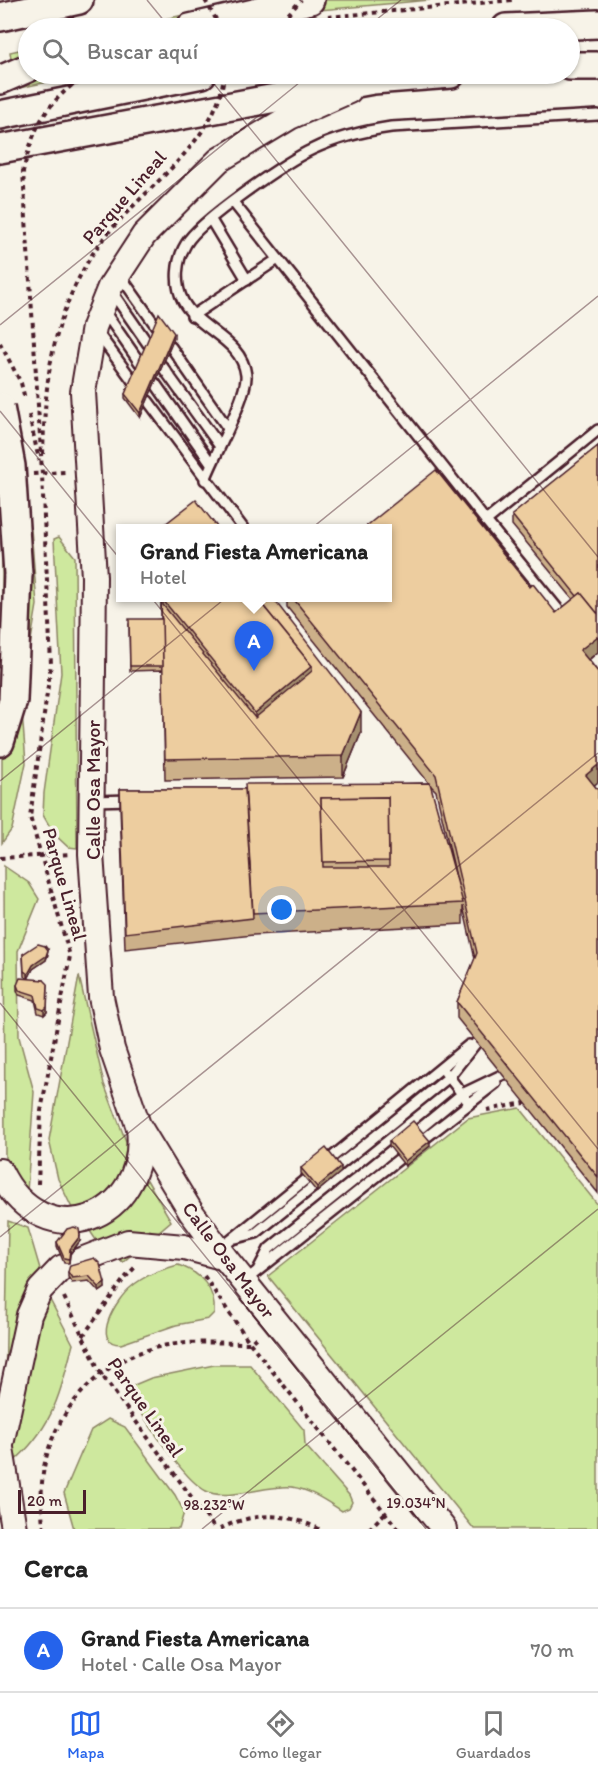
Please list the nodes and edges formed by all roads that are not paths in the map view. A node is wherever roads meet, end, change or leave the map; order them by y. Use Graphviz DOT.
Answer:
graph roads {
  1 [pos="79,0"];
  2 [pos="307,13"];
  3 [pos="0,17"];
  4 [pos="268,18"];
  5 [pos="598,24"];
  6 [pos="580,25"];
  7 [pos="580,66"];
  8 [pos="598,66"];
  9 [pos="18,73"];
  10 [pos="0,80"];
  11 [pos="153,84"];
  12 [pos="351,84"];
  13 [pos="364,84"];
  14 [pos="0,115"];
  15 [pos="598,115"];
  16 [pos="0,149"];
  17 [pos="233,202"];
  18 [pos="211,220"];
  19 [pos="278,259"];
  20 [pos="247,280"];
  21 [pos="106,299"];
  22 [pos="192,316"];
  23 [pos="156,326"];
  24 [pos="148,344"];
  25 [pos="171,347"];
  26 [pos="140,363"];
  27 [pos="162,366"];
  28 [pos="133,381"];
  29 [pos="155,383"];
  30 [pos="148,401"];
  31 [pos="0,407"];
  32 [pos="227,427"];
  33 [pos="598,430"];
  34 [pos="219,445"];
  35 [pos="211,463"];
  36 [pos="444,468"];
  37 [pos="435,474"];
  38 [pos="205,480"];
  39 [pos="486,521"];
  40 [pos="240,524"];
  41 [pos="576,631"];
  42 [pos="0,742"];
  43 [pos="138,800"];
  44 [pos="91,801"];
  45 [pos="441,1068"];
  46 [pos="449,1077"];
  47 [pos="462,1095"];
  48 [pos="470,1103"];
  49 [pos="138,1125"];
  50 [pos="417,1131"];
  51 [pos="424,1139"];
  52 [pos="393,1150"];
  53 [pos="331,1158"];
  54 [pos="399,1159"];
  55 [pos="337,1167"];
  56 [pos="0,1171"];
  57 [pos="306,1179"];
  58 [pos="313,1187"];
  59 [pos="226,1249"];
  60 [pos="251,1276"];
  61 [pos="0,1442"];
  62 [pos="0,1449"];
  63 [pos="14,1529"];
  64 [pos="444,1529"];
  1 -- 3 [label="main road"];
  2 -- 4 [label="main road, bridge"];
  5 -- 6 [label="main road"];
  7 -- 8 [label="main road"];
  9 -- 10 [label="main road"];
  11 -- 14 [label="main road"];
  12 -- 16 [label="main road"];
  13 -- 21 [label="street, Calle Osa Mayor"];
  15 -- 17 [label="lane"];
  17 -- 18 [label="lane"];
  17 -- 19 [label="lane"];
  18 -- 20 [label="lane"];
  18 -- 22 [label="lane"];
  19 -- 20 [label="lane"];
  19 -- 36 [label="lane"];
  20 -- 22 [label="lane"];
  21 -- 23 [label="lane"];
  21 -- 24 [label="lane"];
  21 -- 26 [label="lane"];
  21 -- 28 [label="lane"];
  21 -- 44 [label="street, Calle Osa Mayor"];
  22 -- 32 [label="lane"];
  25 -- 32 [label="lane"];
  27 -- 34 [label="lane"];
  29 -- 35 [label="lane"];
  30 -- 38 [label="lane"];
  31 -- 42 [label="main road, bridge"];
  32 -- 34 [label="lane"];
  33 -- 39 [label="lane"];
  34 -- 35 [label="lane"];
  35 -- 38 [label="lane"];
  36 -- 37 [label="lane"];
  36 -- 39 [label="lane"];
  38 -- 40 [label="lane"];
  39 -- 41 [label="lane"];
  43 -- 44 [label="lane"];
  44 -- 49 [label="street, Calle Osa Mayor"];
  45 -- 46 [label="lane"];
  45 -- 46 [label="lane"];
  45 -- 53 [label="lane"];
  46 -- 47 [label="lane"];
  46 -- 55 [label="lane"];
  47 -- 48 [label="lane"];
  47 -- 48 [label="lane"];
  47 -- 50 [label="lane"];
  48 -- 51 [label="lane"];
  49 -- 56 [label="street"];
  49 -- 59 [label="street, Calle Osa Mayor"];
  52 -- 60 [label="lane"];
  54 -- 60 [label="lane"];
  57 -- 59 [label="lane"];
  58 -- 59 [label="lane"];
  59 -- 60 [label="street, Calle Osa Mayor"];
  59 -- 62 [label="street"];
  60 -- 64 [label="street, Calle Osa Mayor"];
  61 -- 62 [label="street"];
  62 -- 63 [label="street"];
}
